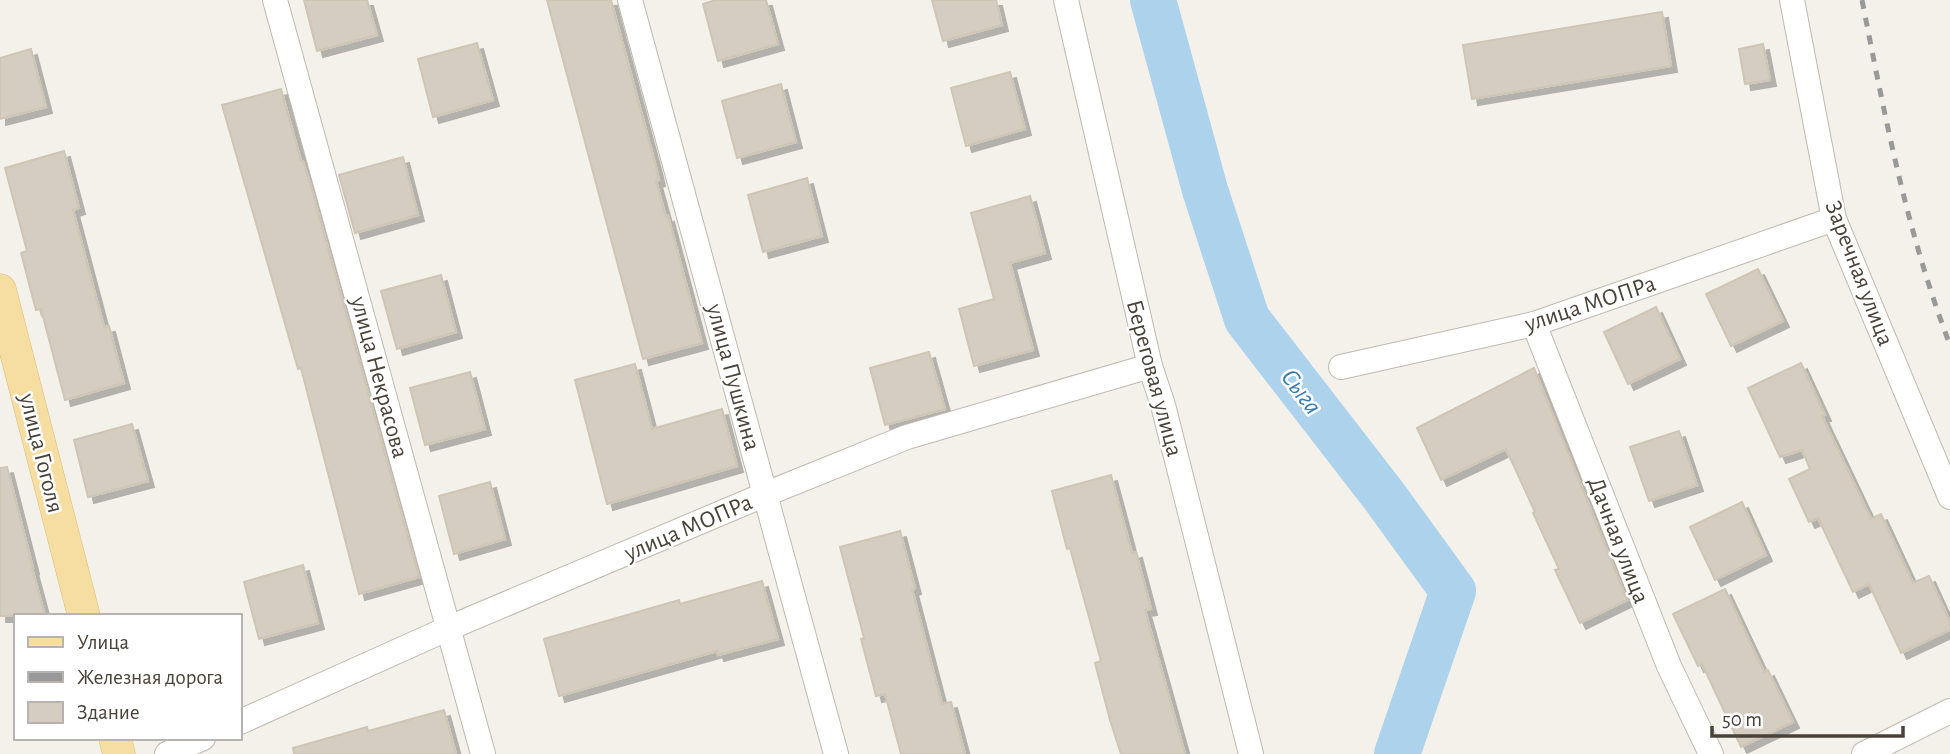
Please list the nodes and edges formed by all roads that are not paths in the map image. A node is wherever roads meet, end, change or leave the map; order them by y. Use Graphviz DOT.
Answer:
graph roads {
  1 [pos="275,0"];
  2 [pos="630,0"];
  3 [pos="1066,0"];
  4 [pos="1792,0"];
  5 [pos="1834,219"];
  6 [pos="0,290"];
  7 [pos="1534,324"];
  8 [pos="1150,366"];
  9 [pos="1341,367"];
  10 [pos="766,494"];
  11 [pos="1950,497"];
  12 [pos="82,614"];
  13 [pos="449,628"];
  14 [pos="1950,711"];
  15 [pos="242,721"];
  16 [pos="198,740"];
  17 [pos="167,754"];
  18 [pos="483,754"];
  19 [pos="836,754"];
  20 [pos="1251,754"];
  21 [pos="1711,754"];
  22 [pos="1864,754"];
  1 -- 13 [label="street, улица Некрасова"];
  2 -- 10 [label="street, улица Пушкина"];
  3 -- 8 [label="street, Береговая улица"];
  4 -- 5 [label="street, Заречная улица"];
  5 -- 7 [label="street, улица МОПРа"];
  5 -- 11 [label="street, Заречная улица"];
  6 -- 12 [label="main road, улица Гоголя"];
  7 -- 9 [label="street, улица МОПРа"];
  7 -- 21 [label="street, Дачная улица"];
  8 -- 10 [label="street, улица МОПРа"];
  8 -- 20 [label="street, Береговая улица"];
  10 -- 13 [label="street, улица МОПРа"];
  10 -- 19 [label="street, улица Пушкина"];
  13 -- 15 [label="street, улица МОПРа"];
  13 -- 18 [label="street, улица Некрасова"];
  14 -- 22 [label="street"];
  16 -- 17 [label="street"];
}
